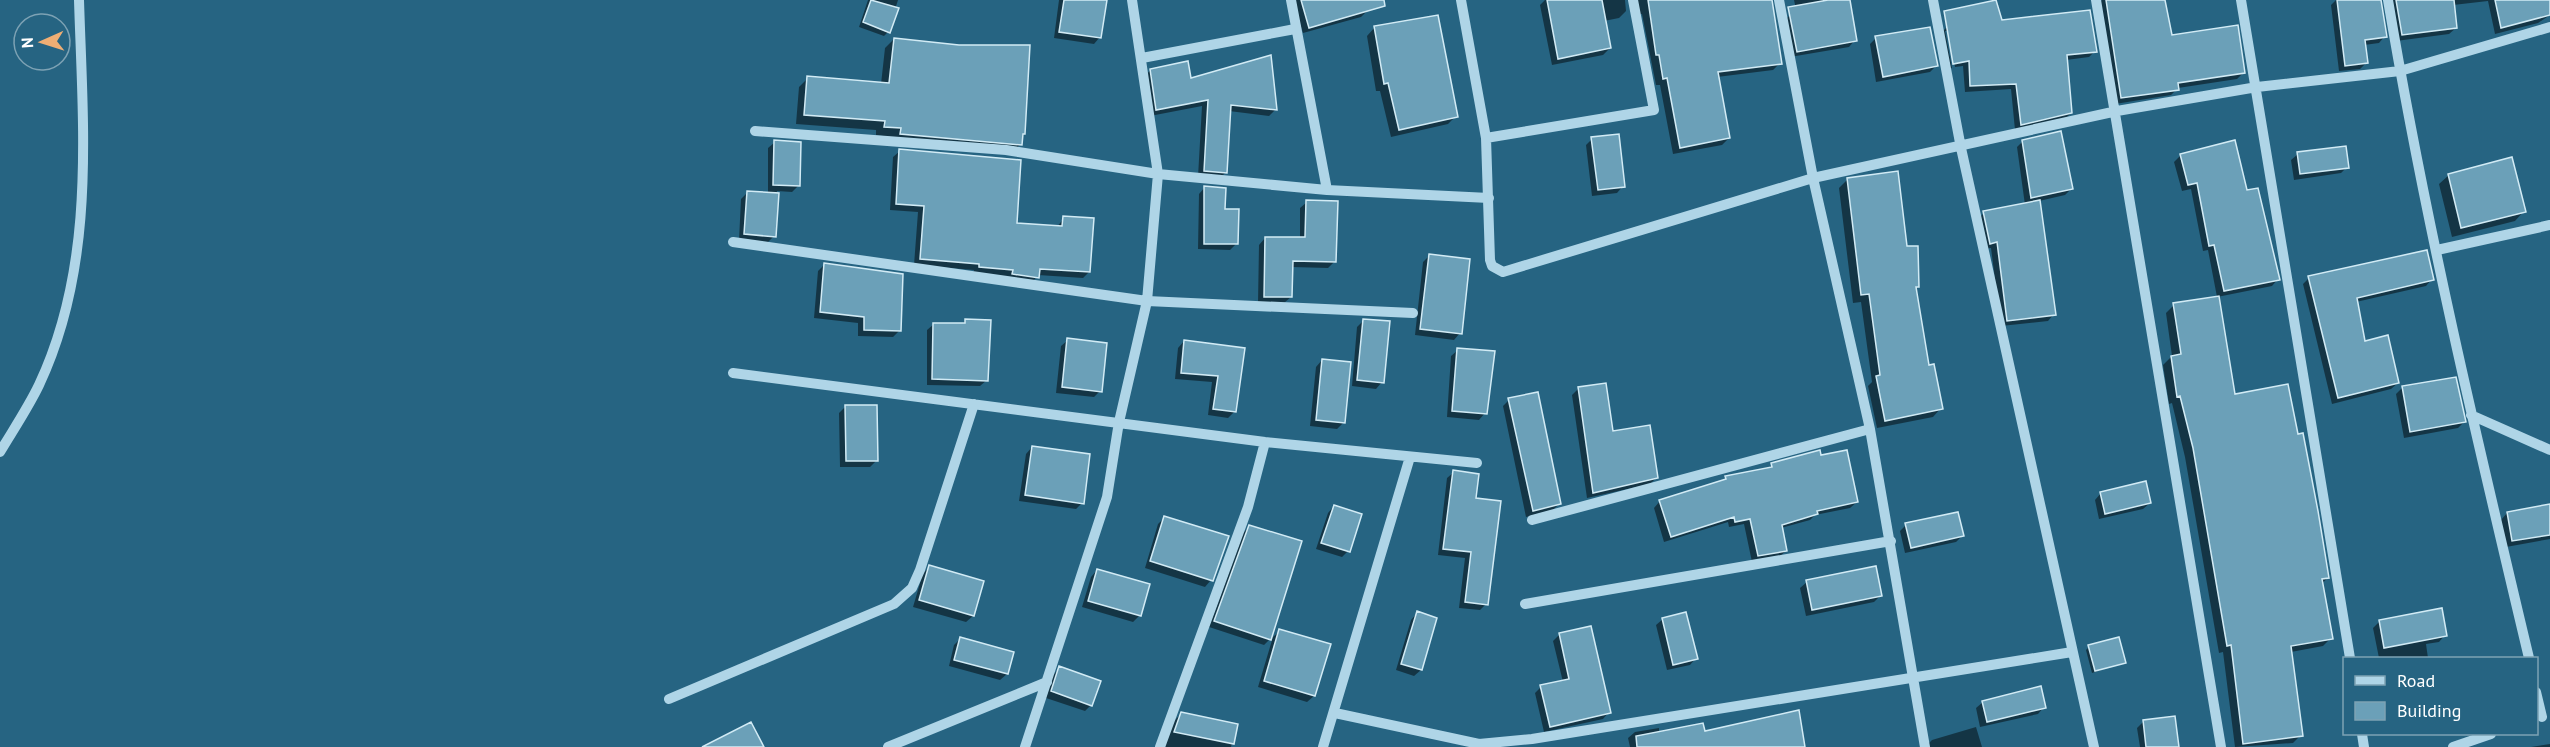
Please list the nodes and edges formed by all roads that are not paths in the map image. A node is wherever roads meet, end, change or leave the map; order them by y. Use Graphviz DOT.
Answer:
graph roads {
  1 [pos="79,0"];
  2 [pos="1132,0"];
  3 [pos="1291,0"];
  4 [pos="1461,0"];
  5 [pos="1633,0"];
  6 [pos="1779,0"];
  7 [pos="1933,0"];
  8 [pos="2096,0"];
  9 [pos="2241,0"];
  10 [pos="2388,0"];
  11 [pos="2550,27"];
  12 [pos="1295,29"];
  13 [pos="1142,58"];
  14 [pos="2400,72"];
  15 [pos="2257,87"];
  16 [pos="2117,111"];
  17 [pos="755,131"];
  18 [pos="1486,138"];
  19 [pos="1961,148"];
  20 [pos="1158,174"];
  21 [pos="1813,178"];
  22 [pos="1327,189"];
  23 [pos="1489,198"];
  24 [pos="2550,225"];
  25 [pos="733,242"];
  26 [pos="2437,250"];
  27 [pos="1147,301"];
  28 [pos="1413,313"];
  29 [pos="733,373"];
  30 [pos="975,404"];
  31 [pos="2471,415"];
  32 [pos="1119,422"];
  33 [pos="1870,429"];
  34 [pos="1265,442"];
  35 [pos="2550,450"];
  36 [pos="0,452"];
  37 [pos="1410,457"];
  38 [pos="1477,464"];
  39 [pos="1532,520"];
  40 [pos="1891,541"];
  41 [pos="1525,604"];
  42 [pos="2072,652"];
  43 [pos="2350,657"];
  44 [pos="2529,657"];
  45 [pos="1914,676"];
  46 [pos="1047,682"];
  47 [pos="669,699"];
  48 [pos="2538,699"];
  49 [pos="1335,713"];
  50 [pos="2543,717"];
  51 [pos="2488,735"];
  52 [pos="888,747"];
  53 [pos="1025,747"];
  54 [pos="1160,747"];
  55 [pos="1323,747"];
  56 [pos="1925,747"];
  57 [pos="2094,747"];
  58 [pos="2221,747"];
  59 [pos="2453,747"];
  1 -- 36 [label="street"];
  2 -- 13 [label="street"];
  3 -- 12 [label="street"];
  4 -- 18 [label="street"];
  5 -- 18 [label="street"];
  6 -- 21 [label="street"];
  7 -- 19 [label="street"];
  8 -- 16 [label="street"];
  9 -- 15 [label="street"];
  10 -- 14 [label="street"];
  11 -- 14 [label="street"];
  12 -- 13 [label="street"];
  12 -- 22 [label="street"];
  13 -- 20 [label="street"];
  14 -- 15 [label="street"];
  14 -- 26 [label="street"];
  15 -- 16 [label="street"];
  15 -- 43 [label="street"];
  16 -- 19 [label="street"];
  16 -- 58 [label="street"];
  17 -- 20 [label="street"];
  18 -- 23 [label="street"];
  19 -- 21 [label="street"];
  19 -- 42 [label="street"];
  20 -- 22 [label="street"];
  20 -- 27 [label="street"];
  21 -- 23 [label="street"];
  21 -- 33 [label="street"];
  22 -- 23 [label="street"];
  24 -- 26 [label="street"];
  25 -- 27 [label="street"];
  26 -- 31 [label="street"];
  27 -- 28 [label="street"];
  27 -- 32 [label="street"];
  29 -- 30 [label="street"];
  30 -- 32 [label="street"];
  30 -- 47 [label="street"];
  31 -- 35 [label="street"];
  31 -- 44 [label="street"];
  32 -- 34 [label="street"];
  32 -- 46 [label="street"];
  33 -- 39 [label="street"];
  33 -- 40 [label="street"];
  34 -- 37 [label="street"];
  34 -- 54 [label="street"];
  37 -- 38 [label="street"];
  37 -- 49 [label="street"];
  40 -- 41 [label="street"];
  40 -- 45 [label="street"];
  42 -- 45 [label="street"];
  42 -- 57 [label="street"];
  45 -- 49 [label="street"];
  45 -- 56 [label="street"];
  46 -- 52 [label="street"];
  46 -- 53 [label="street"];
  48 -- 50 [label="street"];
  49 -- 55 [label="street"];
  51 -- 59 [label="street"];
}
